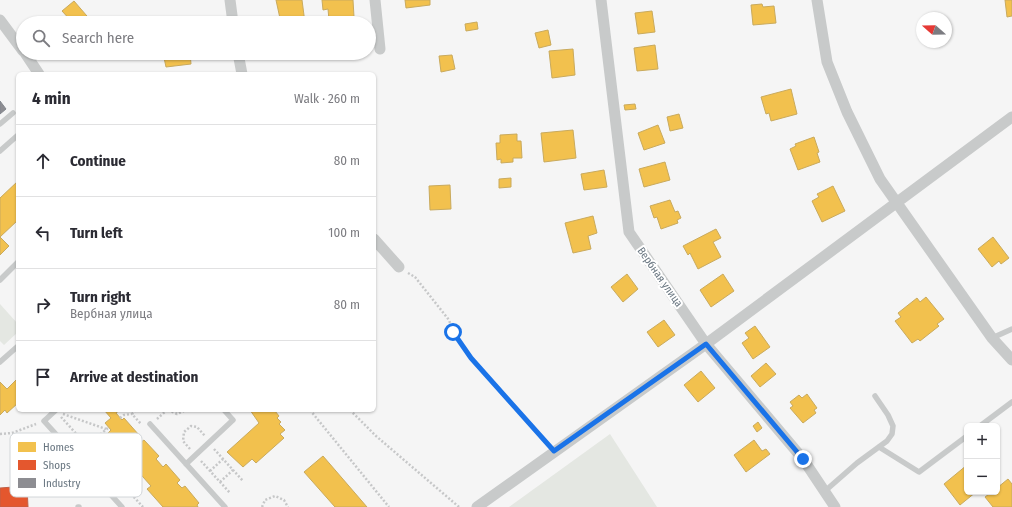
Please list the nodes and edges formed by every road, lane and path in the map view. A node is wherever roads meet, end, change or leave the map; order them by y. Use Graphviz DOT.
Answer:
graph roads {
  1 [pos="230,0"];
  2 [pos="375,0"];
  3 [pos="601,0"];
  4 [pos="817,0"];
  5 [pos="232,16"];
  6 [pos="0,20"];
  7 [pos="16,42"];
  8 [pos="380,49"];
  9 [pos="29,60"];
  10 [pos="239,60"];
  11 [pos="38,72"];
  12 [pos="242,72"];
  13 [pos="13,113"];
  14 [pos="1012,117"];
  15 [pos="0,124"];
  16 [pos="16,137"];
  17 [pos="0,151"];
  18 [pos="898,203"];
  19 [pos="376,241"];
  20 [pos="16,264"];
  21 [pos="399,267"];
  22 [pos="0,280"];
  23 [pos="1012,329"];
  24 [pos="992,338"];
  25 [pos="706,344"];
  26 [pos="16,348"];
  27 [pos="1012,360"];
  28 [pos="0,362"];
  29 [pos="875,396"];
  30 [pos="1012,402"];
  31 [pos="54,412"];
  32 [pos="58,412"];
  33 [pos="62,412"];
  34 [pos="226,412"];
  35 [pos="312,412"];
  36 [pos="352,412"];
  37 [pos="132,414"];
  38 [pos="120,418"];
  39 [pos="44,421"];
  40 [pos="984,423"];
  41 [pos="150,424"];
  42 [pos="145,428"];
  43 [pos="10,433"];
  44 [pos="12,433"];
  45 [pos="55,433"];
  46 [pos="76,433"];
  47 [pos="102,433"];
  48 [pos="0,434"];
  49 [pos="964,438"];
  50 [pos="879,447"];
  51 [pos="554,451"];
  52 [pos="223,459"];
  53 [pos="186,464"];
  54 [pos="233,470"];
  55 [pos="210,471"];
  56 [pos="220,482"];
  57 [pos="825,491"];
  58 [pos="113,497"];
  59 [pos="134,497"];
  60 [pos="122,507"];
  61 [pos="143,507"];
  62 [pos="224,507"];
  63 [pos="262,507"];
  64 [pos="288,507"];
  65 [pos="389,507"];
  66 [pos="459,507"];
  67 [pos="477,507"];
  68 [pos="835,507"];
  1 -- 5 [label="street"];
  2 -- 8 [label="street"];
  3 -- 25 [label="street, Вербная улица"];
  4 -- 18 [label="street"];
  6 -- 7 [label="street"];
  9 -- 11 [label="street"];
  10 -- 12 [label="street"];
  13 -- 15 [label="lane"];
  14 -- 18 [label="street"];
  16 -- 17 [label="lane"];
  18 -- 24 [label="street"];
  18 -- 25 [label="street"];
  19 -- 21 [label="street"];
  20 -- 22 [label="lane"];
  21 -- 51 [label="path"];
  23 -- 24 [label="lane"];
  24 -- 27 [label="street"];
  25 -- 51 [label="street"];
  25 -- 57 [label="street, Вербная улица"];
  26 -- 28 [label="lane"];
  29 -- 50 [label="lane"];
  30 -- 40 [label="lane"];
  31 -- 39 [label="lane"];
  32 -- 46 [label="path"];
  33 -- 47 [label="path"];
  34 -- 53 [label="lane"];
  35 -- 65 [label="path"];
  36 -- 66 [label="path"];
  37 -- 38 [label="path"];
  37 -- 42 [label="path"];
  39 -- 44 [label="path"];
  39 -- 45 [label="lane"];
  41 -- 53 [label="lane"];
  43 -- 48 [label="path"];
  49 -- 50 [label="lane"];
  50 -- 57 [label="lane"];
  51 -- 67 [label="street"];
  52 -- 55 [label="path"];
  53 -- 62 [label="lane"];
  54 -- 56 [label="path"];
  57 -- 68 [label="street, Вербная улица"];
  58 -- 60 [label="lane"];
  59 -- 61 [label="path"];
  63 -- 64 [label="path"];
}
